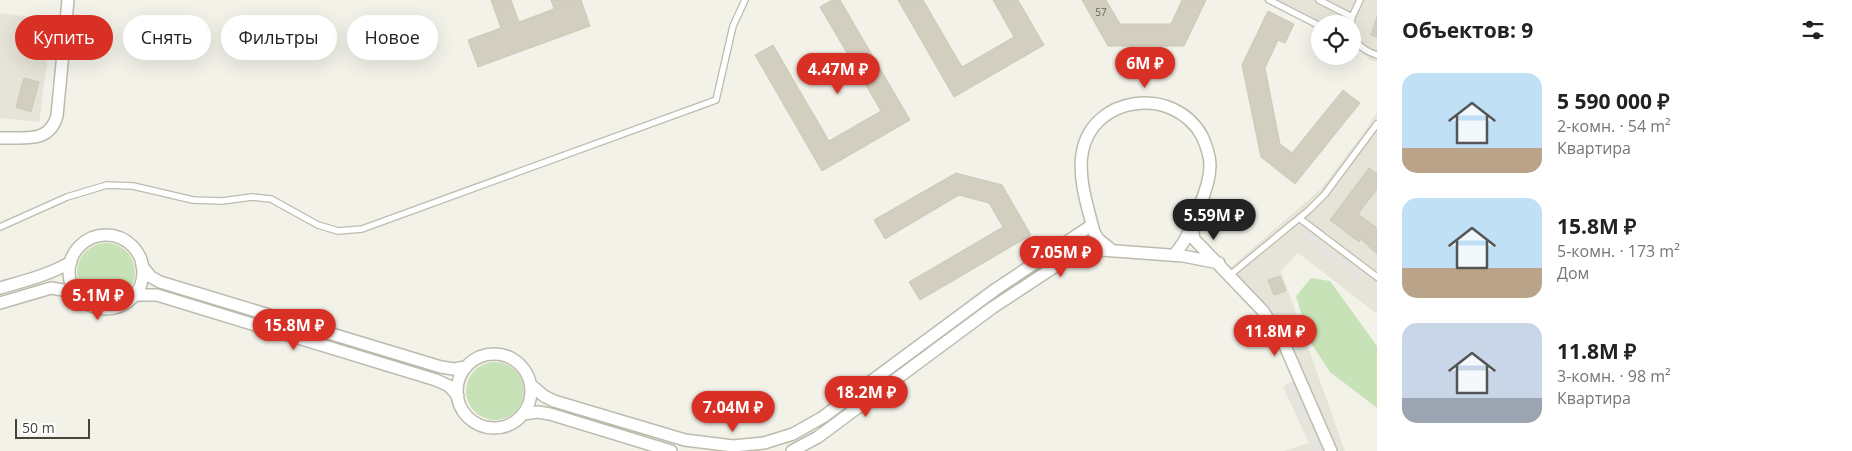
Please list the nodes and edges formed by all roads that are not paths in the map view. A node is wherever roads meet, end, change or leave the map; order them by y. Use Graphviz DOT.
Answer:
graph roads {
  1 [pos="68,0"];
  2 [pos="745,0"];
  3 [pos="1269,0"];
  4 [pos="1319,0"];
  5 [pos="1360,0"];
  6 [pos="1326,2"];
  7 [pos="1349,15"];
  8 [pos="1353,15"];
  9 [pos="1311,21"];
  10 [pos="1361,46"];
  11 [pos="1377,55"];
  12 [pos="1377,124"];
  13 [pos="1375,133"];
  14 [pos="0,138"];
  15 [pos="1299,218"];
  16 [pos="1092,225"];
  17 [pos="0,227"];
  18 [pos="1192,227"];
  19 [pos="1113,251"];
  20 [pos="1174,255"];
  21 [pos="71,262"];
  22 [pos="1219,263"];
  23 [pos="142,266"];
  24 [pos="1230,275"];
  25 [pos="1377,277"];
  26 [pos="0,288"];
  27 [pos="75,292"];
  28 [pos="134,295"];
  29 [pos="0,303"];
  30 [pos="466,367"];
  31 [pos="531,385"];
  32 [pos="458,396"];
  33 [pos="523,414"];
  34 [pos="671,451"];
  35 [pos="792,451"];
  36 [pos="1331,451"];
  1 -- 14 [label="street"];
  2 -- 17 [label="lane"];
  3 -- 9 [label="lane"];
  4 -- 6 [label="lane"];
  5 -- 8 [label="lane"];
  6 -- 7 [label="lane"];
  10 -- 11 [label="lane"];
  12 -- 13 [label="lane"];
  13 -- 15 [label="lane"];
  15 -- 24 [label="lane"];
  15 -- 25 [label="lane"];
  16 -- 18 [label="street"];
  16 -- 19 [label="street"];
  16 -- 31 [label="street"];
  18 -- 20 [label="street"];
  18 -- 22 [label="street"];
  19 -- 20 [label="street"];
  19 -- 35 [label="street"];
  20 -- 22 [label="street"];
  21 -- 23 [label="street"];
  21 -- 26 [label="street"];
  21 -- 27 [label="street"];
  22 -- 24 [label="street"];
  23 -- 28 [label="street"];
  23 -- 30 [label="street"];
  24 -- 36 [label="street"];
  27 -- 28 [label="street"];
  27 -- 29 [label="street"];
  28 -- 32 [label="street"];
  30 -- 31 [label="street"];
  30 -- 32 [label="street"];
  31 -- 33 [label="street"];
  32 -- 33 [label="street"];
  33 -- 34 [label="street"];
}
